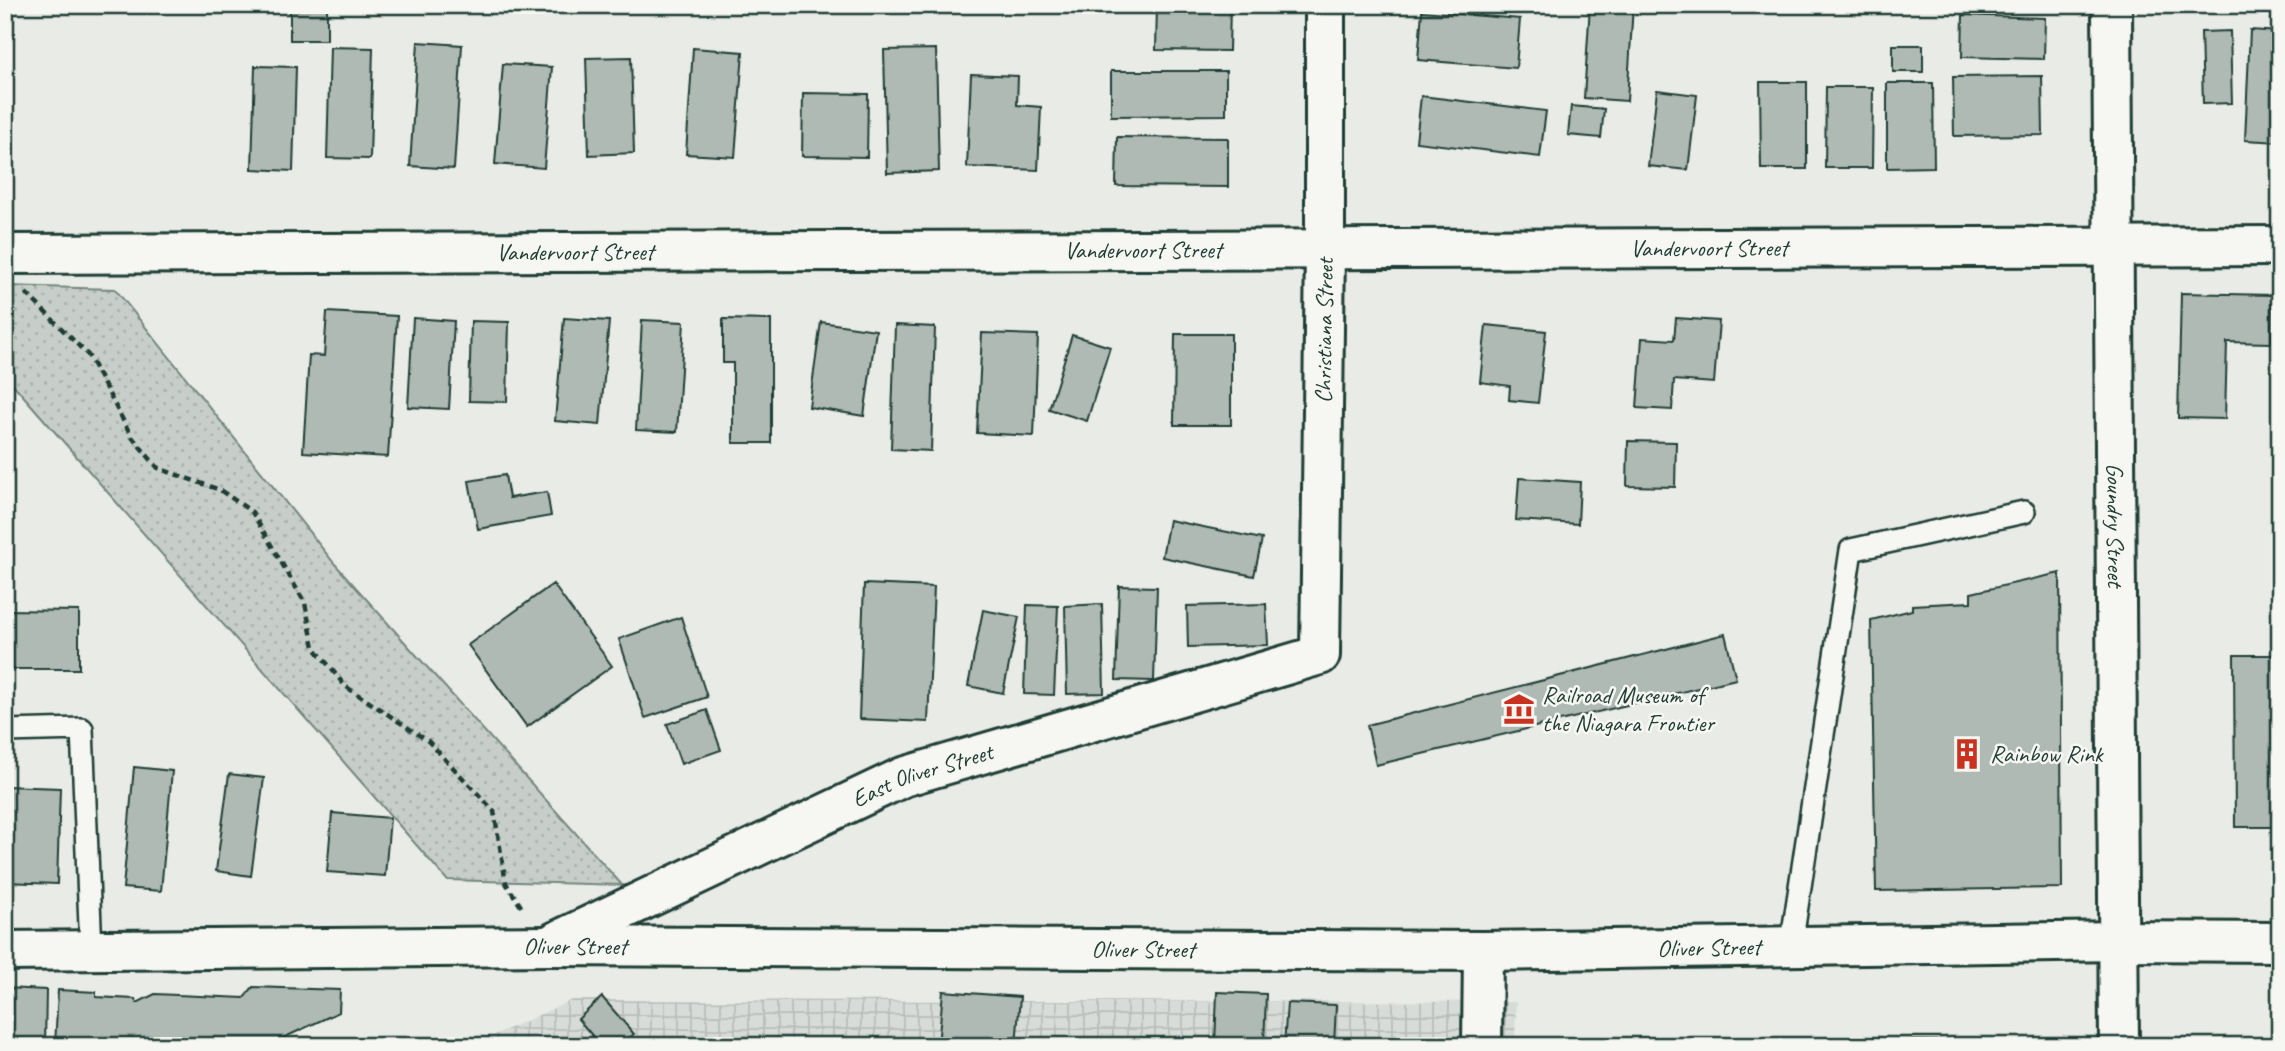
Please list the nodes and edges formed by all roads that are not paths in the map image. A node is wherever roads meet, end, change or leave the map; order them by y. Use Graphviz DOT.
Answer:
graph roads {
  1 [pos="1325,5"];
  2 [pos="2112,5"];
  3 [pos="2280,246"];
  4 [pos="1325,247"];
  5 [pos="2113,248"];
  6 [pos="5,254"];
  7 [pos="2024,512"];
  8 [pos="1320,655"];
  9 [pos="5,731"];
  10 [pos="2118,941"];
  11 [pos="2280,942"];
  12 [pos="547,946"];
  13 [pos="1791,946"];
  14 [pos="90,950"];
  15 [pos="5,951"];
  16 [pos="1483,951"];
  17 [pos="1482,1046"];
  18 [pos="2119,1046"];
  1 -- 4 [label="street, Christiana Street"];
  2 -- 5 [label="street, Goundry Street"];
  3 -- 5 [label="street, Vandervoort Street"];
  4 -- 5 [label="street, Vandervoort Street"];
  4 -- 6 [label="street, Vandervoort Street"];
  4 -- 8 [label="street, Christiana Street"];
  5 -- 10 [label="street, Goundry Street"];
  7 -- 13 [label="lane"];
  8 -- 12 [label="street, East Oliver Street"];
  9 -- 14 [label="lane"];
  10 -- 11 [label="street, Oliver Street"];
  10 -- 13 [label="street, Oliver Street"];
  10 -- 18 [label="street, Goundry Street"];
  12 -- 14 [label="street, Oliver Street"];
  12 -- 16 [label="street, Oliver Street"];
  13 -- 16 [label="street, Oliver Street"];
  14 -- 15 [label="street, Oliver Street"];
  16 -- 17 [label="street"];
}
